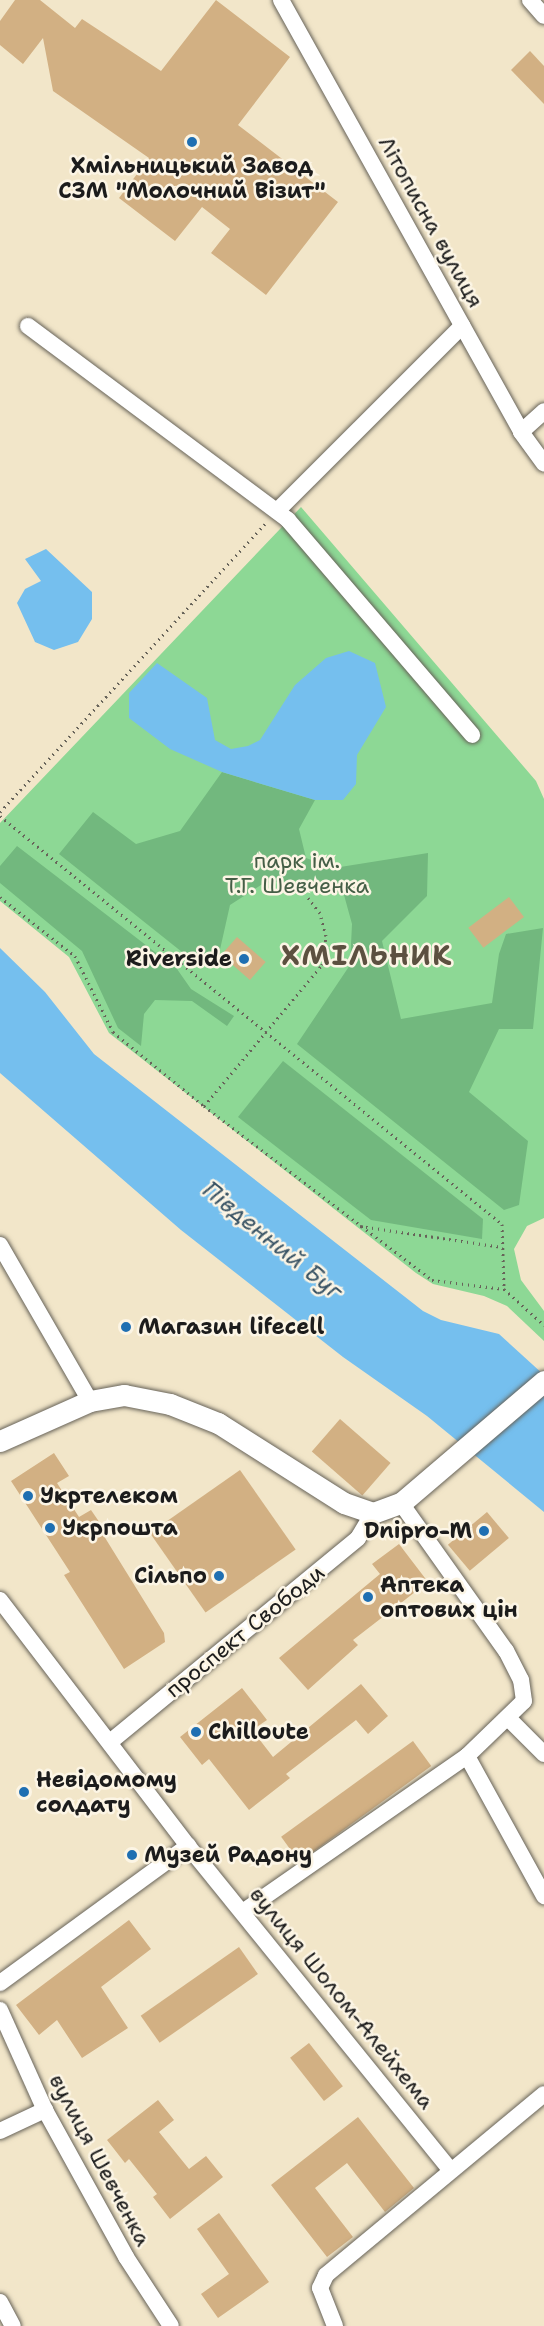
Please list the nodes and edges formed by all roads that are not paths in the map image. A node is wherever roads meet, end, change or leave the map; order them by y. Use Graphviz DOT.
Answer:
graph roads {
  1 [pos="281,0"];
  2 [pos="530,0"];
  3 [pos="544,16"];
  4 [pos="462,326"];
  5 [pos="28,327"];
  6 [pos="544,411"];
  7 [pos="521,432"];
  8 [pos="544,464"];
  9 [pos="277,511"];
  10 [pos="472,735"];
  11 [pos="0,1245"];
  12 [pos="544,1381"];
  13 [pos="90,1401"];
  14 [pos="0,1441"];
  15 [pos="401,1503"];
  16 [pos="373,1513"];
  17 [pos="0,1600"];
  18 [pos="508,1718"];
  19 [pos="110,1742"];
  20 [pos="544,1754"];
  21 [pos="467,1756"];
  22 [pos="188,1846"];
  23 [pos="544,1896"];
  24 [pos="244,1911"];
  25 [pos="0,1983"];
  26 [pos="0,2010"];
  27 [pos="544,2094"];
  28 [pos="45,2110"];
  29 [pos="0,2131"];
  30 [pos="450,2169"];
  31 [pos="0,2302"];
  32 [pos="13,2326"];
  33 [pos="171,2326"];
  34 [pos="335,2326"];
  1 -- 4 [label="street, Літописна вулиця"];
  2 -- 3 [label="street"];
  4 -- 7 [label="street, Літописна вулиця"];
  4 -- 9 [label="street"];
  5 -- 9 [label="street"];
  6 -- 7 [label="street"];
  7 -- 8 [label="street, Літописна вулиця"];
  9 -- 10 [label="street"];
  11 -- 13 [label="street"];
  12 -- 15 [label="main road"];
  13 -- 14 [label="main road"];
  13 -- 16 [label="main road"];
  15 -- 16 [label="main road"];
  15 -- 18 [label="street"];
  16 -- 19 [label="street, проспект Свободи"];
  17 -- 19 [label="street, вулиця Шолом-Алейхема"];
  18 -- 20 [label="street"];
  18 -- 21 [label="street"];
  19 -- 22 [label="street, вулиця Шолом-Алейхема"];
  21 -- 23 [label="street"];
  21 -- 24 [label="street"];
  22 -- 24 [label="street, вулиця Шолом-Алейхема"];
  22 -- 25 [label="street"];
  24 -- 30 [label="street, вулиця Шолом-Алейхема"];
  26 -- 28 [label="street, вулиця Шевченка"];
  27 -- 30 [label="street"];
  28 -- 29 [label="street"];
  28 -- 33 [label="street, вулиця Шевченка"];
  30 -- 34 [label="street"];
  31 -- 32 [label="street"];
}
